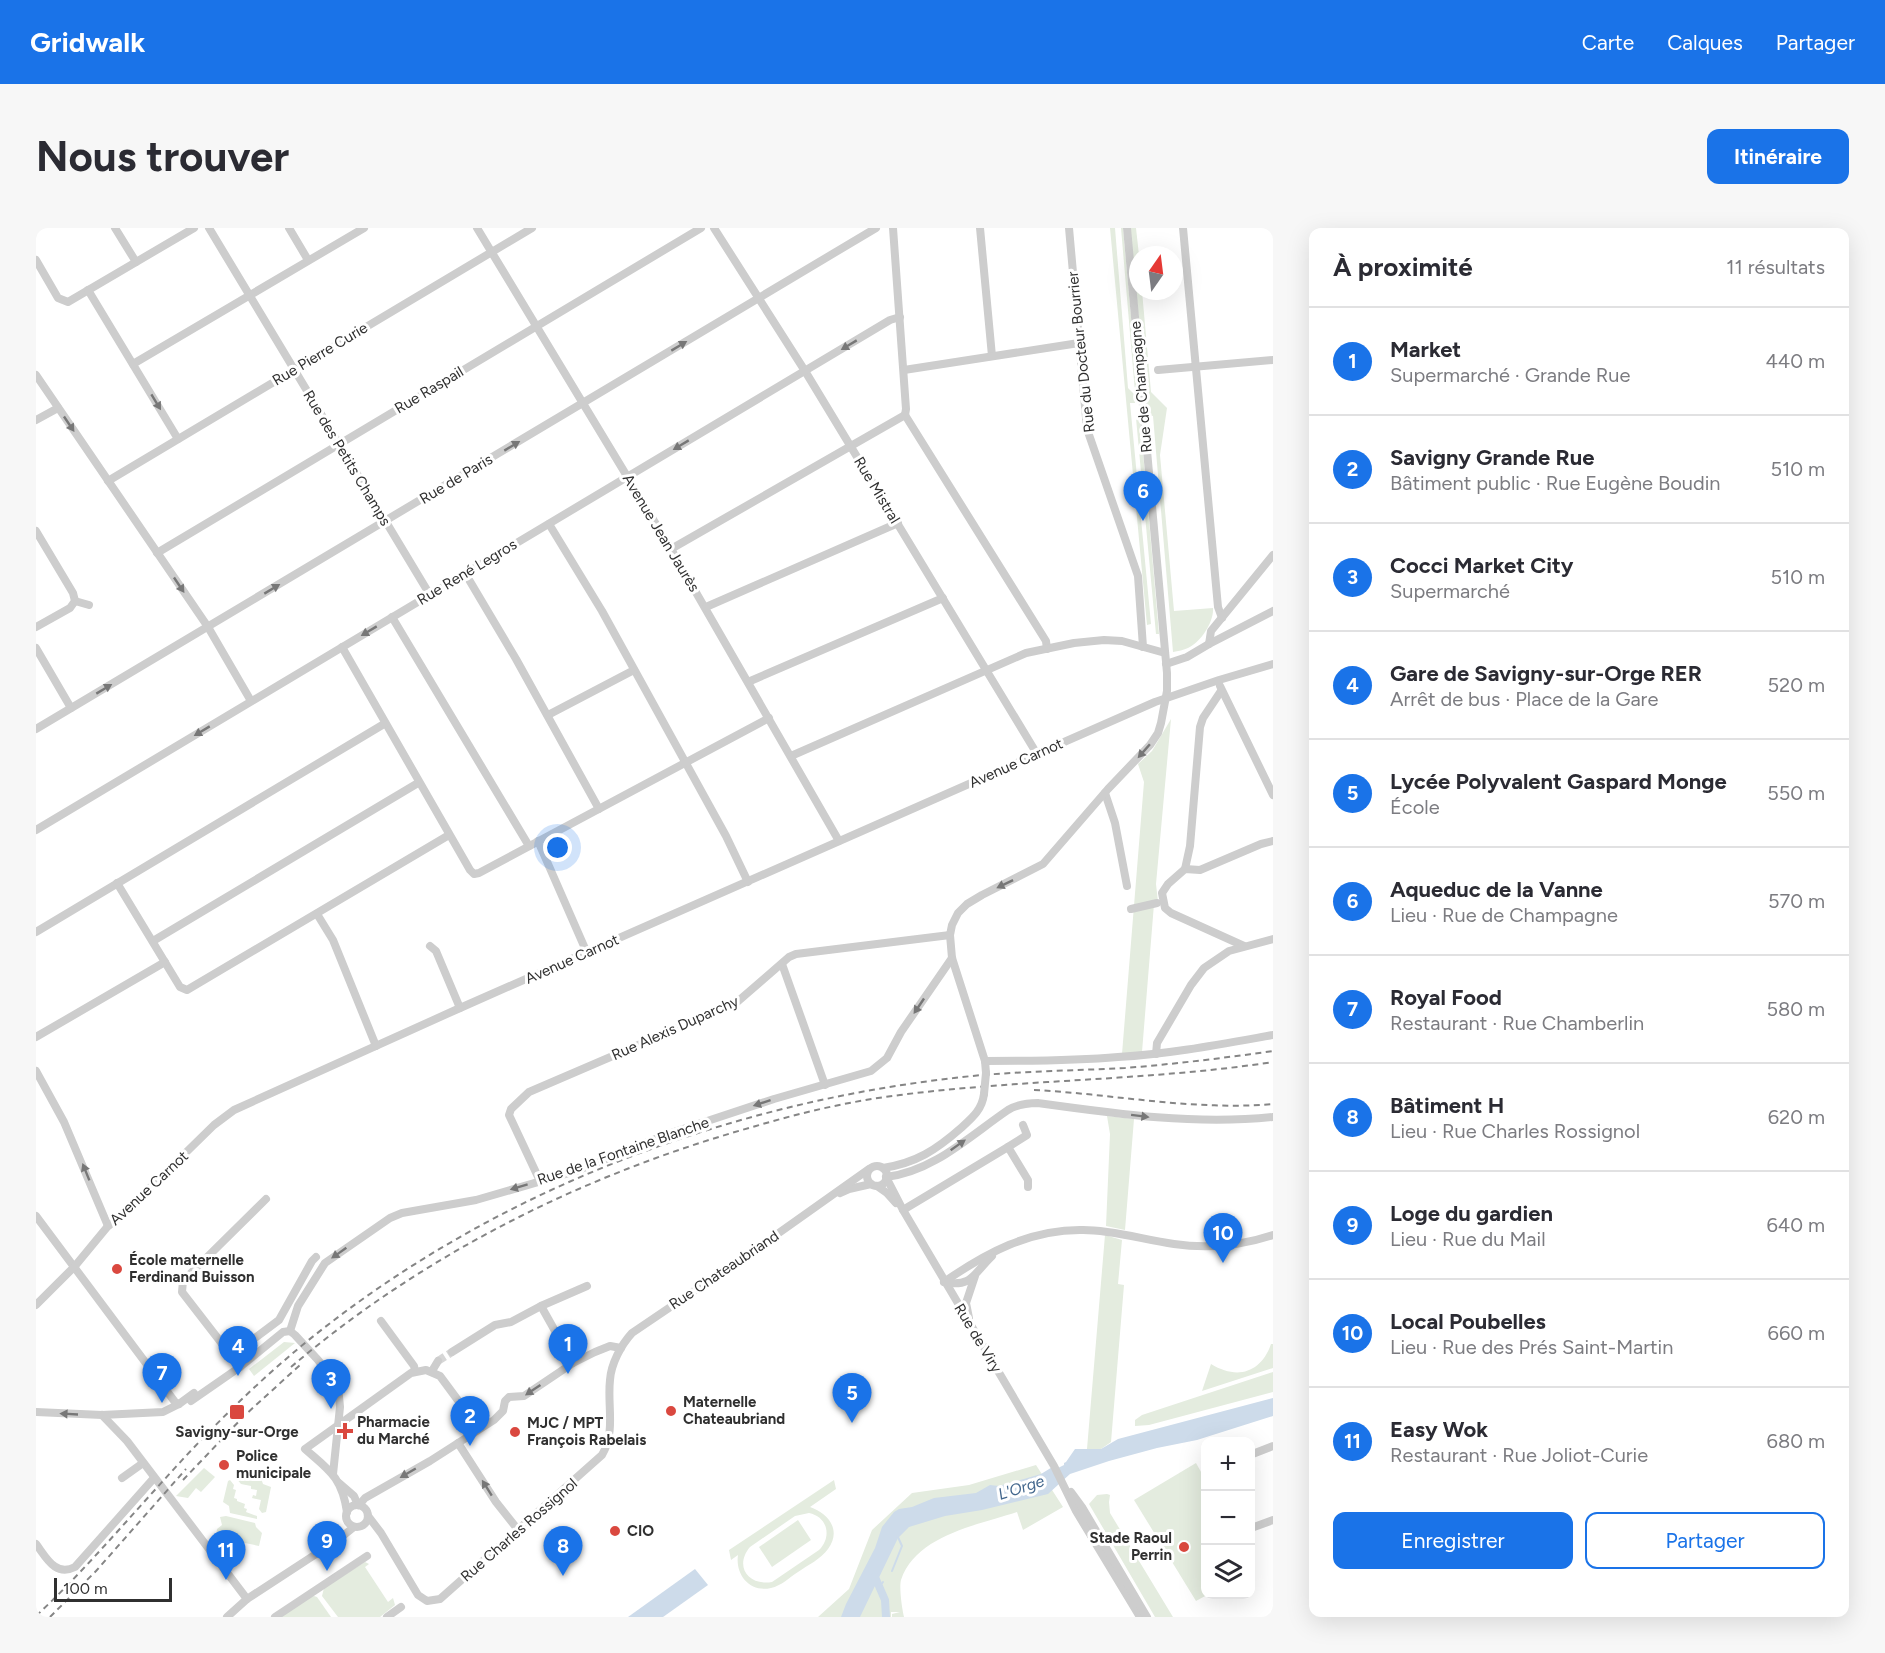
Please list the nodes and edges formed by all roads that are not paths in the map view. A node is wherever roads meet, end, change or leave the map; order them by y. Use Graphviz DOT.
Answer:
graph roads {
  1 [pos="116,228"];
  2 [pos="194,228"];
  3 [pos="208,228"];
  4 [pos="289,228"];
  5 [pos="364,228"];
  6 [pos="477,228"];
  7 [pos="532,228"];
  8 [pos="701,228"];
  9 [pos="714,228"];
  10 [pos="876,228"];
  11 [pos="893,228"];
  12 [pos="980,228"];
  13 [pos="1069,228"];
  14 [pos="1126,228"];
  15 [pos="1184,228"];
  16 [pos="491,252"];
  17 [pos="36,260"];
  18 [pos="308,260"];
  19 [pos="136,262"];
  20 [pos="88,290"];
  21 [pos="249,296"];
  22 [pos="759,298"];
  23 [pos="900,317"];
  24 [pos="536,326"];
  25 [pos="1079,343"];
  26 [pos="992,356"];
  27 [pos="1273,360"];
  28 [pos="133,364"];
  29 [pos="1196,367"];
  30 [pos="294,369"];
  31 [pos="904,370"];
  32 [pos="1158,370"];
  33 [pos="805,371"];
  34 [pos="36,375"];
  35 [pos="583,404"];
  36 [pos="58,408"];
  37 [pos="905,415"];
  38 [pos="36,420"];
  39 [pos="178,439"];
  40 [pos="339,444"];
  41 [pos="851,447"];
  42 [pos="628,477"];
  43 [pos="108,481"];
  44 [pos="385,521"];
  45 [pos="898,523"];
  46 [pos="549,524"];
  47 [pos="36,531"];
  48 [pos="671,549"];
  49 [pos="157,553"];
  50 [pos="1273,555"];
  51 [pos="465,573"];
  52 [pos="430,595"];
  53 [pos="942,598"];
  54 [pos="75,601"];
  55 [pos="89,605"];
  56 [pos="705,607"];
  57 [pos="1273,611"];
  58 [pos="392,617"];
  59 [pos="1220,621"];
  60 [pos="36,627"];
  61 [pos="208,627"];
  62 [pos="1225,635"];
  63 [pos="1209,644"];
  64 [pos="342,647"];
  65 [pos="1143,647"];
  66 [pos="36,648"];
  67 [pos="1047,649"];
  68 [pos="1165,653"];
  69 [pos="1166,664"];
  70 [pos="1273,664"];
  71 [pos="634,669"];
  72 [pos="987,671"];
  73 [pos="1219,680"];
  74 [pos="748,682"];
  75 [pos="1221,691"];
  76 [pos="1165,698"];
  77 [pos="251,701"];
  78 [pos="71,708"];
  79 [pos="548,715"];
  80 [pos="769,718"];
  81 [pos="384,724"];
  82 [pos="36,729"];
  83 [pos="1037,754"];
  84 [pos="791,756"];
  85 [pos="686,762"];
  86 [pos="418,783"];
  87 [pos="1105,793"];
  88 [pos="1273,795"];
  89 [pos="599,808"];
  90 [pos="36,830"];
  91 [pos="449,835"];
  92 [pos="840,841"];
  93 [pos="1273,841"];
  94 [pos="538,842"];
  95 [pos="529,846"];
  96 [pos="1185,869"];
  97 [pos="748,882"];
  98 [pos="117,883"];
  99 [pos="1127,886"];
  100 [pos="1159,900"];
  101 [pos="1131,909"];
  102 [pos="317,914"];
  103 [pos="36,932"];
  104 [pos="950,936"];
  105 [pos="1273,939"];
  106 [pos="153,941"];
  107 [pos="430,946"];
  108 [pos="1244,946"];
  109 [pos="587,953"];
  110 [pos="952,958"];
  111 [pos="165,963"];
  112 [pos="782,964"];
  113 [pos="460,1008"];
  114 [pos="1273,1035"];
  115 [pos="36,1036"];
  116 [pos="376,1046"];
  117 [pos="1156,1054"];
  118 [pos="985,1061"];
  119 [pos="36,1071"];
  120 [pos="825,1085"];
  121 [pos="1273,1117"];
  122 [pos="1023,1125"];
  123 [pos="1008,1147"];
  124 [pos="907,1162"];
  125 [pos="883,1168"];
  126 [pos="869,1169"];
  127 [pos="886,1177"];
  128 [pos="540,1180"];
  129 [pos="874,1185"];
  130 [pos="1028,1187"];
  131 [pos="831,1197"];
  132 [pos="266,1199"];
  133 [pos="903,1210"];
  134 [pos="36,1216"];
  135 [pos="108,1226"];
  136 [pos="1273,1235"];
  137 [pos="1000,1248"];
  138 [pos="316,1257"];
  139 [pos="75,1266"];
  140 [pos="976,1274"];
  141 [pos="944,1282"];
  142 [pos="587,1286"];
  143 [pos="37,1300"];
  144 [pos="541,1306"];
  145 [pos="381,1321"];
  146 [pos="970,1324"];
  147 [pos="290,1331"];
  148 [pos="621,1348"];
  149 [pos="452,1352"];
  150 [pos="231,1356"];
  151 [pos="438,1361"];
  152 [pos="573,1363"];
  153 [pos="240,1366"];
  154 [pos="415,1371"];
  155 [pos="432,1371"];
  156 [pos="207,1389"];
  157 [pos="180,1400"];
  158 [pos="36,1412"];
  159 [pos="102,1415"];
  160 [pos="338,1426"];
  161 [pos="477,1426"];
  162 [pos="458,1443"];
  163 [pos="1273,1446"];
  164 [pos="1255,1453"];
  165 [pos="143,1463"];
  166 [pos="333,1474"];
  167 [pos="122,1478"];
  168 [pos="154,1478"];
  169 [pos="339,1483"];
  170 [pos="1065,1485"];
  171 [pos="358,1505"];
  172 [pos="347,1512"];
  173 [pos="368,1516"];
  174 [pos="1273,1520"];
  175 [pos="354,1527"];
  176 [pos="1255,1527"];
  177 [pos="519,1531"];
  178 [pos="36,1544"];
  179 [pos="367,1556"];
  180 [pos="248,1599"];
  181 [pos="401,1606"];
  182 [pos="227,1617"];
  183 [pos="275,1617"];
  184 [pos="387,1617"];
  185 [pos="1140,1617"];
  186 [pos="1147,1617"];
  1 -- 19 [label="street"];
  2 -- 19 [label="street"];
  3 -- 21 [label="street, Rue des Petits Champs"];
  4 -- 18 [label="street"];
  5 -- 18 [label="street"];
  6 -- 16 [label="street, Avenue Jean Jaurès"];
  7 -- 16 [label="street, Rue Pierre Curie"];
  8 -- 24 [label="street, Rue Raspail"];
  9 -- 22 [label="street, Rue Mistral"];
  10 -- 22 [label="street, Rue de Paris"];
  11 -- 23 [label="street"];
  12 -- 26 [label="street"];
  13 -- 25 [label="street, Rue du Docteur Bourrier"];
  14 -- 68 [label="street, Rue de Champagne"];
  15 -- 29 [label="street"];
  16 -- 24 [label="street, Avenue Jean Jaurès"];
  16 -- 30 [label="street, Rue Pierre Curie"];
  17 -- 20 [label="street"];
  18 -- 21 [label="street"];
  19 -- 20 [label="street"];
  20 -- 28 [label="street"];
  21 -- 28 [label="street"];
  21 -- 30 [label="street, Rue des Petits Champs"];
  22 -- 33 [label="street, Rue Mistral"];
  35 -- 22 [label="street, Rue de Paris, one-way"];
  23 -- 31 [label="street"];
  23 -- 33 [label="street, Rue René Legros, one-way"];
  24 -- 35 [label="street, Avenue Jean Jaurès"];
  24 -- 40 [label="street, Rue Raspail"];
  25 -- 26 [label="street"];
  25 -- 65 [label="street, Rue du Docteur Bourrier"];
  26 -- 31 [label="street"];
  27 -- 29 [label="street"];
  28 -- 39 [label="street, one-way"];
  29 -- 32 [label="street"];
  29 -- 59 [label="street"];
  30 -- 39 [label="street, Rue Pierre Curie"];
  30 -- 40 [label="street, Rue des Petits Champs"];
  31 -- 37 [label="street"];
  33 -- 41 [label="street, Rue Mistral"];
  33 -- 42 [label="street, Rue René Legros, one-way"];
  34 -- 36 [label="street"];
  35 -- 42 [label="street, Avenue Jean Jaurès"];
  44 -- 35 [label="street, Rue de Paris, one-way"];
  36 -- 38 [label="street"];
  36 -- 43 [label="street, one-way"];
  37 -- 41 [label="street"];
  37 -- 67 [label="street"];
  39 -- 43 [label="street, Rue Pierre Curie"];
  40 -- 44 [label="street, Rue des Petits Champs"];
  40 -- 49 [label="street, Rue Raspail"];
  41 -- 45 [label="street, Rue Mistral"];
  41 -- 48 [label="street"];
  42 -- 46 [label="street, Rue René Legros"];
  42 -- 48 [label="street, Avenue Jean Jaurès"];
  43 -- 49 [label="street"];
  44 -- 52 [label="street, Rue des Petits Champs"];
  61 -- 44 [label="street, Rue de Paris, one-way"];
  45 -- 53 [label="street, Rue Mistral"];
  45 -- 56 [label="street"];
  46 -- 51 [label="street, Rue René Legros"];
  46 -- 71 [label="street"];
  47 -- 54 [label="street"];
  48 -- 56 [label="street, Avenue Jean Jaurès"];
  49 -- 61 [label="street, one-way"];
  50 -- 59 [label="street"];
  51 -- 52 [label="street, Rue René Legros"];
  51 -- 79 [label="street"];
  52 -- 58 [label="street, Rue René Legros"];
  53 -- 72 [label="street, Rue Mistral"];
  53 -- 74 [label="street"];
  54 -- 55 [label="street"];
  54 -- 60 [label="street"];
  56 -- 74 [label="street, Avenue Jean Jaurès"];
  57 -- 62 [label="street"];
  58 -- 64 [label="street, Rue René Legros, one-way"];
  58 -- 95 [label="street"];
  59 -- 62 [label="street"];
  59 -- 63 [label="street"];
  61 -- 77 [label="street"];
  78 -- 61 [label="street, Rue de Paris, one-way"];
  62 -- 63 [label="street"];
  63 -- 69 [label="street"];
  64 -- 77 [label="street, Rue René Legros"];
  64 -- 81 [label="street"];
  65 -- 67 [label="street"];
  65 -- 68 [label="street"];
  66 -- 78 [label="street"];
  67 -- 72 [label="street"];
  68 -- 69 [label="street, Rue de Champagne"];
  69 -- 76 [label="street, Rue de Champagne"];
  70 -- 73 [label="street, Avenue Carnot"];
  71 -- 79 [label="street"];
  71 -- 85 [label="street"];
  72 -- 83 [label="street, Rue Mistral"];
  72 -- 84 [label="street"];
  73 -- 75 [label="street"];
  73 -- 76 [label="street, Avenue Carnot"];
  74 -- 80 [label="street, Avenue Jean Jaurès"];
  75 -- 88 [label="street"];
  75 -- 96 [label="street"];
  76 -- 83 [label="street, Avenue Carnot"];
  76 -- 87 [label="street, Rue de Champagne, one-way"];
  77 -- 90 [label="street, Rue René Legros, one-way"];
  78 -- 82 [label="street, Rue de Paris"];
  79 -- 89 [label="street"];
  80 -- 84 [label="street, Avenue Jean Jaurès"];
  80 -- 85 [label="street"];
  81 -- 86 [label="street"];
  81 -- 98 [label="street"];
  83 -- 92 [label="street, Avenue Carnot"];
  84 -- 92 [label="street, Avenue Jean Jaurès"];
  85 -- 89 [label="street"];
  85 -- 97 [label="street"];
  86 -- 91 [label="street"];
  86 -- 106 [label="street"];
  87 -- 99 [label="street"];
  87 -- 104 [label="street, Rue de Champagne, one-way"];
  89 -- 94 [label="street"];
  91 -- 95 [label="street"];
  91 -- 102 [label="street"];
  92 -- 97 [label="street, Avenue Carnot"];
  93 -- 96 [label="street"];
  94 -- 95 [label="street"];
  94 -- 109 [label="street"];
  96 -- 100 [label="street"];
  97 -- 109 [label="street, Avenue Carnot"];
  98 -- 103 [label="street"];
  98 -- 106 [label="street"];
  100 -- 101 [label="street"];
  100 -- 108 [label="street"];
  102 -- 111 [label="street"];
  102 -- 116 [label="street"];
  104 -- 110 [label="street"];
  104 -- 112 [label="street, Rue Alexis Duparchy"];
  105 -- 108 [label="street"];
  106 -- 111 [label="street"];
  107 -- 113 [label="street"];
  108 -- 117 [label="street"];
  109 -- 113 [label="street, Avenue Carnot"];
  110 -- 118 [label="street"];
  110 -- 120 [label="street, Rue de la Fontaine Blanche, one-way"];
  111 -- 115 [label="street"];
  112 -- 120 [label="street"];
  112 -- 128 [label="street, Rue Alexis Duparchy"];
  113 -- 116 [label="street, Avenue Carnot"];
  114 -- 117 [label="street"];
  116 -- 135 [label="street, Avenue Carnot"];
  117 -- 118 [label="street"];
  118 -- 124 [label="street, bridge"];
  135 -- 119 [label="street, one-way"];
  120 -- 128 [label="street, Rue de la Fontaine Blanche, one-way"];
  127 -- 121 [label="street, one-way"];
  122 -- 123 [label="street"];
  123 -- 130 [label="street"];
  123 -- 133 [label="street"];
  124 -- 125 [label="street"];
  124 -- 127 [label="street"];
  125 -- 126 [label="street"];
  125 -- 127 [label="street, Rue de Viry"];
  126 -- 129 [label="street"];
  126 -- 131 [label="street, Rue Chateaubriand"];
  127 -- 129 [label="street"];
  127 -- 133 [label="street, Rue de Viry"];
  128 -- 147 [label="street, Rue de la Fontaine Blanche, one-way"];
  129 -- 131 [label="street, Rue Chateaubriand"];
  129 -- 133 [label="street, Rue de Viry"];
  131 -- 148 [label="street, Rue Chateaubriand"];
  132 -- 150 [label="street"];
  133 -- 141 [label="street, Rue de Viry"];
  134 -- 139 [label="street"];
  135 -- 139 [label="street, Avenue Carnot"];
  136 -- 137 [label="street"];
  137 -- 140 [label="street"];
  137 -- 141 [label="street"];
  138 -- 150 [label="street"];
  139 -- 143 [label="street, Avenue Carnot"];
  139 -- 157 [label="street"];
  140 -- 141 [label="street"];
  140 -- 146 [label="street"];
  141 -- 146 [label="street, Rue de Viry"];
  142 -- 144 [label="street"];
  144 -- 149 [label="street"];
  144 -- 152 [label="street"];
  145 -- 154 [label="street"];
  146 -- 170 [label="street, Rue de Viry"];
  147 -- 153 [label="street"];
  147 -- 160 [label="street"];
  148 -- 152 [label="street"];
  148 -- 177 [label="street, Rue Charles Rossignol"];
  150 -- 153 [label="street"];
  151 -- 155 [label="street"];
  152 -- 162 [label="street, one-way"];
  153 -- 156 [label="street"];
  154 -- 155 [label="street"];
  154 -- 160 [label="street"];
  155 -- 161 [label="street"];
  156 -- 157 [label="street"];
  156 -- 157 [label="street"];
  157 -- 159 [label="street"];
  159 -- 158 [label="street, one-way"];
  159 -- 165 [label="street"];
  160 -- 166 [label="street"];
  160 -- 166 [label="street, Rue Charles Rossignol"];
  162 -- 171 [label="street, one-way"];
  177 -- 162 [label="street, one-way"];
  163 -- 164 [label="street"];
  165 -- 167 [label="street"];
  165 -- 168 [label="street"];
  166 -- 169 [label="street, Rue Charles Rossignol"];
  168 -- 178 [label="street"];
  168 -- 180 [label="street"];
  169 -- 171 [label="street, Rue Charles Rossignol"];
  169 -- 172 [label="street, Rue Charles Rossignol"];
  170 -- 185 [label="street"];
  170 -- 186 [label="street"];
  171 -- 172 [label="street"];
  171 -- 173 [label="street, Rue Charles Rossignol"];
  172 -- 175 [label="street, Rue Charles Rossignol"];
  173 -- 175 [label="street"];
  173 -- 177 [label="street, Rue Charles Rossignol"];
  174 -- 176 [label="street"];
  175 -- 180 [label="street"];
  179 -- 183 [label="street"];
  180 -- 182 [label="street"];
  181 -- 184 [label="street"];
}
